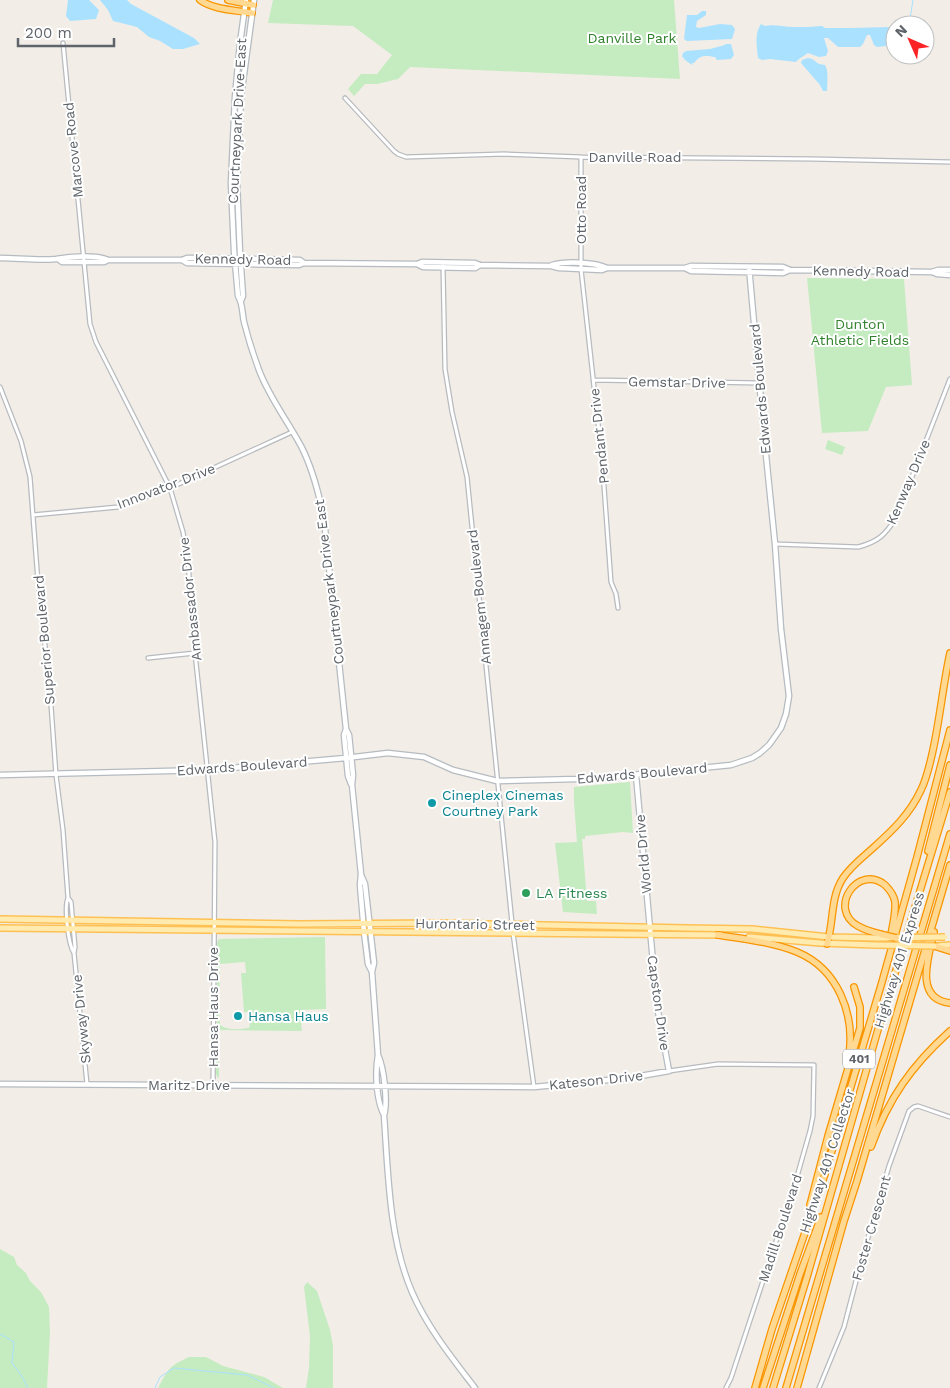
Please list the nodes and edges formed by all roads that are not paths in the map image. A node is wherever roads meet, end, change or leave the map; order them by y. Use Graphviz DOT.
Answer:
graph roads {
  1 [pos="200,0"];
  2 [pos="228,0"];
  3 [pos="246,2"];
  4 [pos="253,2"];
  5 [pos="244,12"];
  6 [pos="252,13"];
  7 [pos="63,43"];
  8 [pos="345,98"];
  9 [pos="581,157"];
  10 [pos="950,162"];
  11 [pos="0,258"];
  12 [pos="84,260"];
  13 [pos="238,261"];
  14 [pos="443,265"];
  15 [pos="581,266"];
  16 [pos="749,270"];
  17 [pos="950,270"];
  18 [pos="932,272"];
  19 [pos="950,275"];
  20 [pos="950,379"];
  21 [pos="593,380"];
  22 [pos="760,383"];
  23 [pos="0,387"];
  24 [pos="292,432"];
  25 [pos="170,488"];
  26 [pos="33,515"];
  27 [pos="775,544"];
  28 [pos="618,608"];
  29 [pos="195,653"];
  30 [pos="950,653"];
  31 [pos="148,658"];
  32 [pos="950,673"];
  33 [pos="941,706"];
  34 [pos="950,730"];
  35 [pos="349,758"];
  36 [pos="950,765"];
  37 [pos="208,770"];
  38 [pos="56,774"];
  39 [pos="0,775"];
  40 [pos="636,775"];
  41 [pos="497,781"];
  42 [pos="950,792"];
  43 [pos="950,834"];
  44 [pos="950,864"];
  45 [pos="361,875"];
  46 [pos="914,912"];
  47 [pos="934,917"];
  48 [pos="0,919"];
  49 [pos="70,920"];
  50 [pos="214,922"];
  51 [pos="363,923"];
  52 [pos="369,923"];
  53 [pos="512,924"];
  54 [pos="649,927"];
  55 [pos="0,928"];
  56 [pos="71,929"];
  57 [pos="214,930"];
  58 [pos="367,932"];
  59 [pos="513,933"];
  60 [pos="650,934"];
  61 [pos="718,935"];
  62 [pos="879,936"];
  63 [pos="948,937"];
  64 [pos="896,938"];
  65 [pos="828,940"];
  66 [pos="950,945"];
  67 [pos="934,946"];
  68 [pos="942,947"];
  69 [pos="950,951"];
  70 [pos="882,982"];
  71 [pos="854,987"];
  72 [pos="950,1003"];
  73 [pos="950,1031"];
  74 [pos="950,1035"];
  75 [pos="940,1040"];
  76 [pos="378,1056"];
  77 [pos="814,1065"];
  78 [pos="669,1071"];
  79 [pos="844,1082"];
  80 [pos="0,1084"];
  81 [pos="87,1085"];
  82 [pos="213,1085"];
  83 [pos="377,1086"];
  84 [pos="384,1086"];
  85 [pos="534,1087"];
  86 [pos="384,1115"];
  87 [pos="950,1117"];
  88 [pos="857,1181"];
  89 [pos="826,1210"];
  90 [pos="802,1239"];
  91 [pos="475,1388"];
  92 [pos="726,1388"];
  93 [pos="755,1388"];
  94 [pos="763,1388"];
  95 [pos="773,1388"];
  96 [pos="786,1388"];
  97 [pos="797,1388"];
  98 [pos="819,1388"];
  1 -- 5 [label="highway"];
  2 -- 3 [label="highway"];
  3 -- 4 [label="highway"];
  3 -- 5 [label="main road, Courtneypark Drive East"];
  4 -- 6 [label="main road, Courtneypark Drive East"];
  5 -- 6 [label="highway"];
  5 -- 13 [label="main road, Courtneypark Drive East"];
  6 -- 13 [label="main road, Courtneypark Drive East"];
  7 -- 12 [label="street, Marcove Road"];
  8 -- 9 [label="street, Danville Road"];
  9 -- 10 [label="street, Danville Road"];
  9 -- 15 [label="street, Otto Road"];
  11 -- 12 [label="main road, Kennedy Road"];
  12 -- 13 [label="main road, Kennedy Road"];
  12 -- 25 [label="street, Ambassador Drive"];
  13 -- 14 [label="main road, Kennedy Road"];
  13 -- 24 [label="main road, Courtneypark Drive East"];
  14 -- 15 [label="main road, Kennedy Road"];
  14 -- 41 [label="street, Annagem Boulevard"];
  15 -- 16 [label="main road, Kennedy Road"];
  15 -- 21 [label="street, Pendant Drive"];
  16 -- 18 [label="main road, Kennedy Road"];
  16 -- 22 [label="main road, Edwards Boulevard"];
  17 -- 18 [label="main road, Kennedy Road"];
  18 -- 19 [label="main road, Kennedy Road"];
  20 -- 27 [label="street, Kenway Drive"];
  21 -- 22 [label="street, Gemstar Drive"];
  21 -- 28 [label="street, Pendant Drive"];
  22 -- 27 [label="main road, Edwards Boulevard"];
  23 -- 26 [label="street, Superior Boulevard"];
  24 -- 25 [label="street, Innovator Drive"];
  24 -- 35 [label="main road, Courtneypark Drive East"];
  25 -- 26 [label="street, Innovator Drive"];
  25 -- 29 [label="street, Ambassador Drive"];
  26 -- 38 [label="street, Superior Boulevard"];
  27 -- 40 [label="main road, Edwards Boulevard"];
  29 -- 31 [label="street"];
  29 -- 37 [label="street, Ambassador Drive"];
  30 -- 33 [label="highway"];
  32 -- 33 [label="highway"];
  33 -- 65 [label="highway"];
  34 -- 70 [label="highway, Highway 401 Collector / 401"];
  35 -- 37 [label="main road, Edwards Boulevard"];
  35 -- 41 [label="main road, Edwards Boulevard"];
  35 -- 45 [label="main road, Courtneypark Drive East"];
  36 -- 46 [label="highway"];
  37 -- 38 [label="main road, Edwards Boulevard"];
  37 -- 50 [label="street, Ambassador Drive"];
  38 -- 39 [label="main road, Edwards Boulevard"];
  38 -- 49 [label="street, Superior Boulevard"];
  40 -- 41 [label="main road, Edwards Boulevard"];
  40 -- 54 [label="main road, World Drive"];
  41 -- 53 [label="street, Annagem Boulevard"];
  42 -- 46 [label="highway, Highway 401 Express / 401"];
  43 -- 96 [label="highway, Highway 401 Express / 401"];
  44 -- 47 [label="highway, 401"];
  45 -- 51 [label="main road, Courtneypark Drive East"];
  45 -- 52 [label="main road, Courtneypark Drive East"];
  46 -- 89 [label="highway, Highway 401 Express / 401"];
  47 -- 72 [label="highway"];
  47 -- 88 [label="highway, 401"];
  48 -- 49 [label="main road, Hurontario Street"];
  49 -- 50 [label="main road, Hurontario Street"];
  49 -- 56 [label="street, Skyway Drive"];
  50 -- 51 [label="main road, Hurontario Street"];
  50 -- 57 [label="street, Ambassador Drive"];
  51 -- 52 [label="main road, Hurontario Street"];
  51 -- 58 [label="main road, Courtneypark Drive East"];
  52 -- 53 [label="main road, Hurontario Street"];
  52 -- 58 [label="main road, Courtneypark Drive East"];
  53 -- 54 [label="main road, Hurontario Street"];
  53 -- 59 [label="street, Annagem Boulevard"];
  54 -- 60 [label="main road, World Drive"];
  54 -- 65 [label="main road, Hurontario Street"];
  55 -- 56 [label="main road, Hurontario Street"];
  56 -- 57 [label="main road, Hurontario Street"];
  56 -- 81 [label="street, Skyway Drive"];
  57 -- 58 [label="main road, Hurontario Street"];
  57 -- 82 [label="street, Hansa Haus Drive"];
  58 -- 59 [label="main road, Hurontario Street"];
  58 -- 76 [label="main road"];
  59 -- 60 [label="main road, Hurontario Street"];
  59 -- 85 [label="street, Annagem Boulevard"];
  60 -- 61 [label="main road, Hurontario Street"];
  60 -- 78 [label="main road, Capston Drive"];
  61 -- 65 [label="main road, Hurontario Street"];
  61 -- 79 [label="highway"];
  62 -- 64 [label="highway, bridge"];
  62 -- 65 [label="main road, Hurontario Street"];
  62 -- 70 [label="highway"];
  63 -- 64 [label="main road, bridge"];
  65 -- 67 [label="main road, Hurontario Street, bridge"];
  66 -- 68 [label="main road"];
  67 -- 68 [label="highway"];
  68 -- 69 [label="highway"];
  70 -- 90 [label="highway, Highway 401 Collector / 401"];
  71 -- 79 [label="highway"];
  73 -- 75 [label="highway"];
  74 -- 75 [label="highway"];
  75 -- 88 [label="highway"];
  76 -- 83 [label="main road"];
  76 -- 84 [label="main road"];
  77 -- 78 [label="street, Kateson Drive"];
  77 -- 92 [label="street, Madill Boulevard"];
  78 -- 85 [label="main road, Kateson Drive"];
  79 -- 90 [label="highway"];
  80 -- 81 [label="main road, Maritz Drive"];
  81 -- 82 [label="main road, Maritz Drive"];
  82 -- 83 [label="main road, Maritz Drive"];
  83 -- 84 [label="main road, Kateson Drive"];
  83 -- 86 [label="main road"];
  84 -- 85 [label="main road, Kateson Drive"];
  84 -- 86 [label="main road"];
  86 -- 91 [label="main road"];
  87 -- 98 [label="street, Foster Crescent"];
  88 -- 97 [label="highway, 401"];
  89 -- 94 [label="highway"];
  89 -- 95 [label="highway, Highway 401 Express / 401"];
  90 -- 93 [label="highway, Highway 401 Collector / 401"];
}
